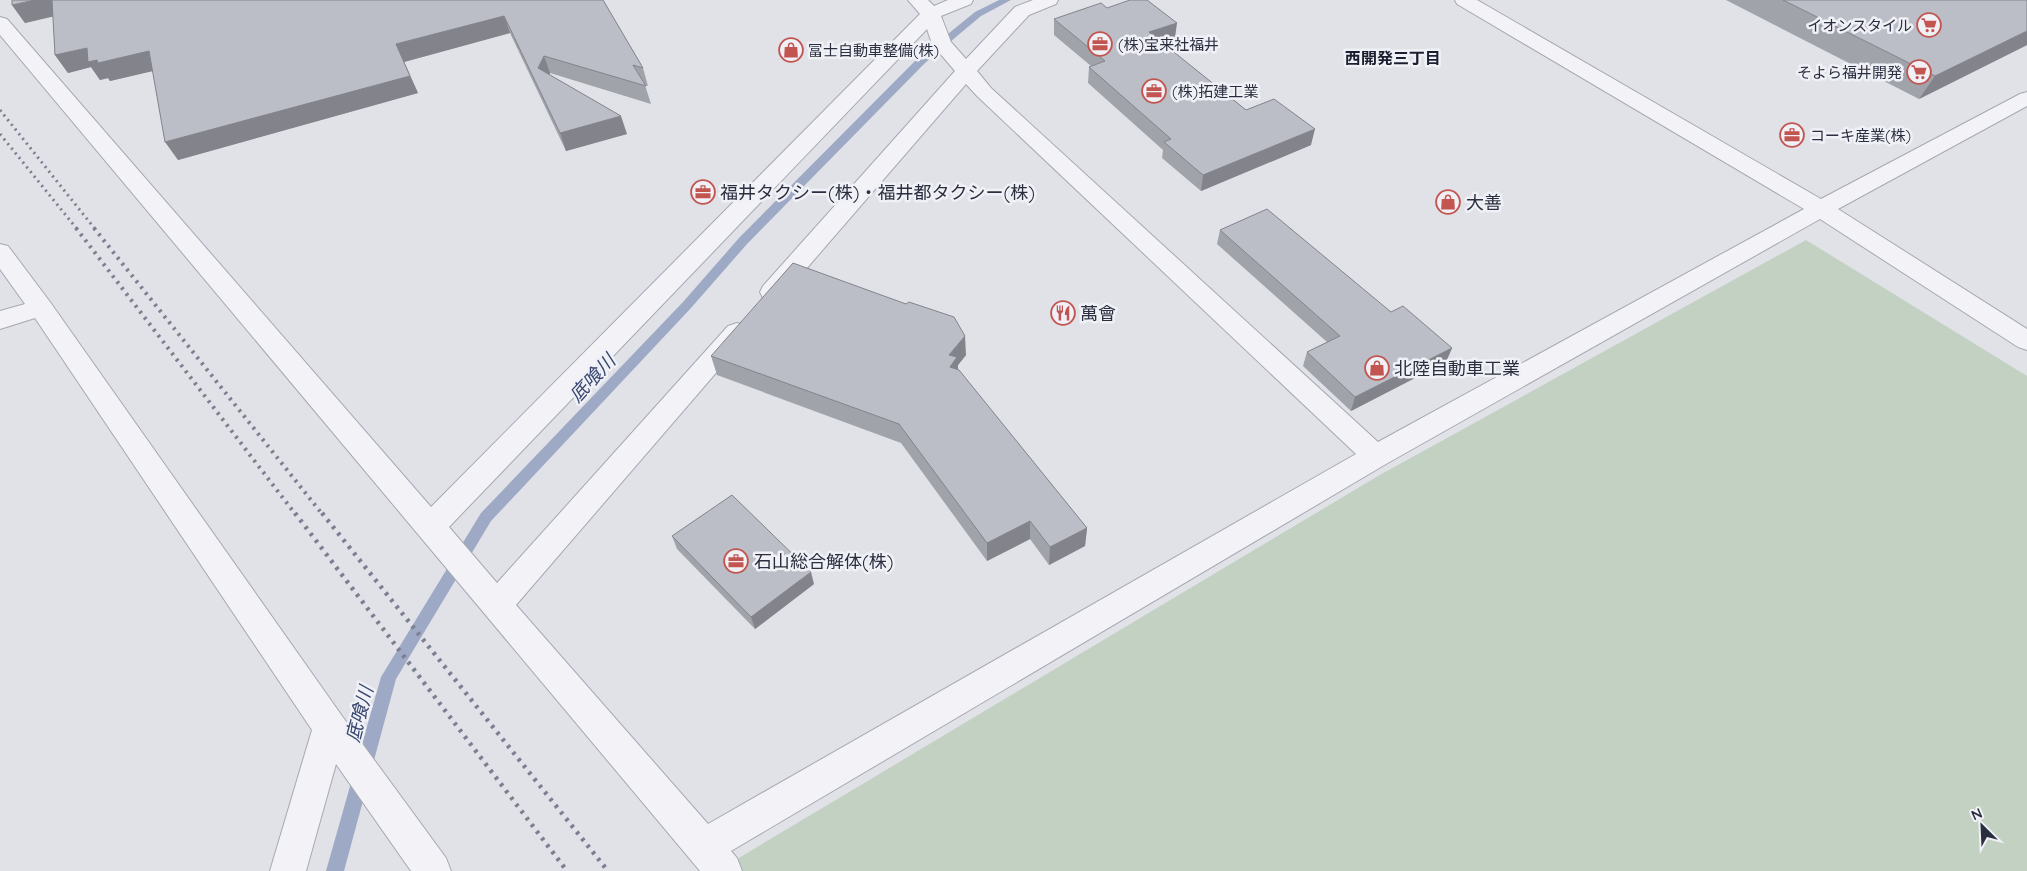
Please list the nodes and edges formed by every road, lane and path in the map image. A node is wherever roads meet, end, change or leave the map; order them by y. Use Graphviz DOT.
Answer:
graph roads {
  1 [pos="964,0"];
  2 [pos="1049,0"];
  3 [pos="1464,0"];
  4 [pos="924,7"];
  5 [pos="0,23"];
  6 [pos="967,70"];
  7 [pos="2027,98"];
  8 [pos="1821,209"];
  9 [pos="0,252"];
  10 [pos="41,308"];
  11 [pos="0,320"];
  12 [pos="2027,341"];
  13 [pos="1376,456"];
  14 [pos="430,527"];
  15 [pos="497,605"];
  16 [pos="330,727"];
  17 [pos="713,859"];
  18 [pos="288,871"];
  19 [pos="433,871"];
  1 -- 4 [label="street"];
  2 -- 6 [label="street"];
  3 -- 8 [label="street"];
  4 -- 6 [label="street"];
  4 -- 14 [label="street"];
  5 -- 14 [label="street"];
  6 -- 13 [label="street"];
  6 -- 15 [label="street"];
  7 -- 8 [label="street"];
  8 -- 12 [label="street"];
  8 -- 13 [label="street"];
  9 -- 10 [label="street"];
  10 -- 11 [label="street"];
  10 -- 16 [label="street"];
  13 -- 17 [label="street"];
  14 -- 15 [label="street"];
  15 -- 17 [label="street"];
  16 -- 18 [label="street"];
  16 -- 19 [label="street"];
}
